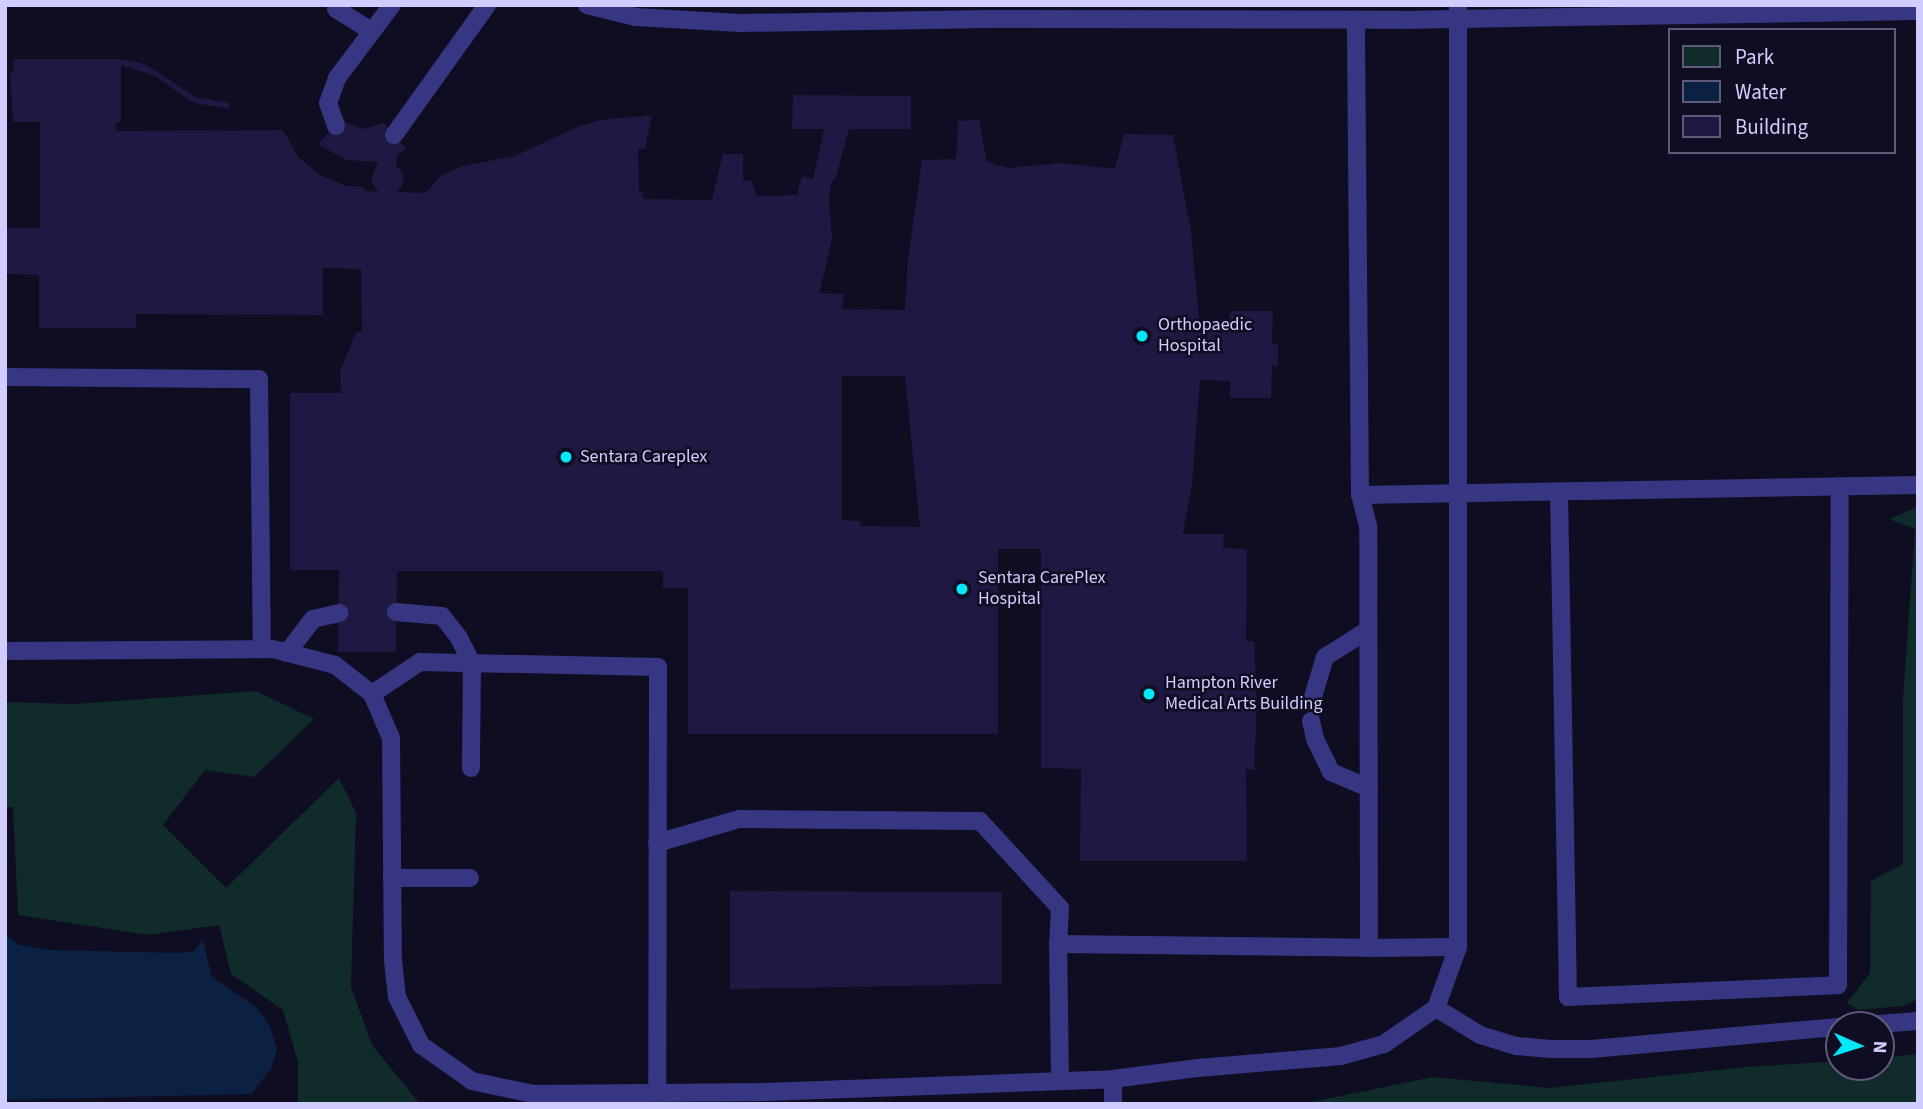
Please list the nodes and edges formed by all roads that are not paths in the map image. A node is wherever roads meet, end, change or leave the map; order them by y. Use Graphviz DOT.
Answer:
graph roads {
  1 [pos="392,5"];
  2 [pos="486,5"];
  3 [pos="587,5"];
  4 [pos="336,9"];
  5 [pos="1458,12"];
  6 [pos="1918,12"];
  7 [pos="1356,20"];
  8 [pos="370,30"];
  9 [pos="335,126"];
  10 [pos="394,135"];
  11 [pos="5,377"];
  12 [pos="1918,485"];
  13 [pos="1840,486"];
  14 [pos="1559,492"];
  15 [pos="1458,494"];
  16 [pos="1360,495"];
  17 [pos="396,612"];
  18 [pos="339,613"];
  19 [pos="1368,630"];
  20 [pos="262,649"];
  21 [pos="5,651"];
  22 [pos="287,653"];
  23 [pos="472,664"];
  24 [pos="372,694"];
  25 [pos="1312,700"];
  26 [pos="1311,721"];
  27 [pos="471,768"];
  28 [pos="1369,788"];
  29 [pos="657,843"];
  30 [pos="392,878"];
  31 [pos="470,878"];
  32 [pos="1058,944"];
  33 [pos="1458,947"];
  34 [pos="1369,948"];
  35 [pos="1436,1008"];
  36 [pos="1918,1021"];
  37 [pos="1895,1023"];
  38 [pos="1825,1028"];
  39 [pos="1113,1080"];
  40 [pos="1060,1081"];
  41 [pos="657,1093"];
  42 [pos="1113,1104"];
  1 -- 8 [label="lane"];
  2 -- 10 [label="lane"];
  3 -- 7 [label="lane"];
  4 -- 8 [label="lane"];
  5 -- 6 [label="lane"];
  5 -- 7 [label="lane"];
  5 -- 15 [label="lane"];
  7 -- 16 [label="lane"];
  8 -- 9 [label="lane"];
  11 -- 20 [label="lane"];
  12 -- 13 [label="lane"];
  13 -- 14 [label="lane"];
  13 -- 14 [label="lane"];
  14 -- 15 [label="lane"];
  15 -- 16 [label="lane"];
  15 -- 33 [label="lane"];
  16 -- 19 [label="lane"];
  17 -- 23 [label="lane"];
  18 -- 22 [label="lane"];
  19 -- 25 [label="lane"];
  19 -- 28 [label="lane"];
  20 -- 21 [label="lane"];
  20 -- 22 [label="lane"];
  22 -- 24 [label="lane"];
  23 -- 24 [label="lane"];
  23 -- 27 [label="lane"];
  23 -- 29 [label="lane"];
  24 -- 30 [label="lane"];
  26 -- 28 [label="lane"];
  28 -- 34 [label="lane"];
  29 -- 32 [label="lane"];
  29 -- 41 [label="lane"];
  30 -- 31 [label="lane"];
  30 -- 41 [label="lane"];
  32 -- 34 [label="lane"];
  32 -- 40 [label="lane"];
  33 -- 34 [label="lane"];
  33 -- 35 [label="lane"];
  35 -- 38 [label="lane"];
  35 -- 39 [label="lane"];
  36 -- 37 [label="lane"];
  39 -- 40 [label="lane"];
  39 -- 42 [label="lane"];
  40 -- 41 [label="lane"];
}
